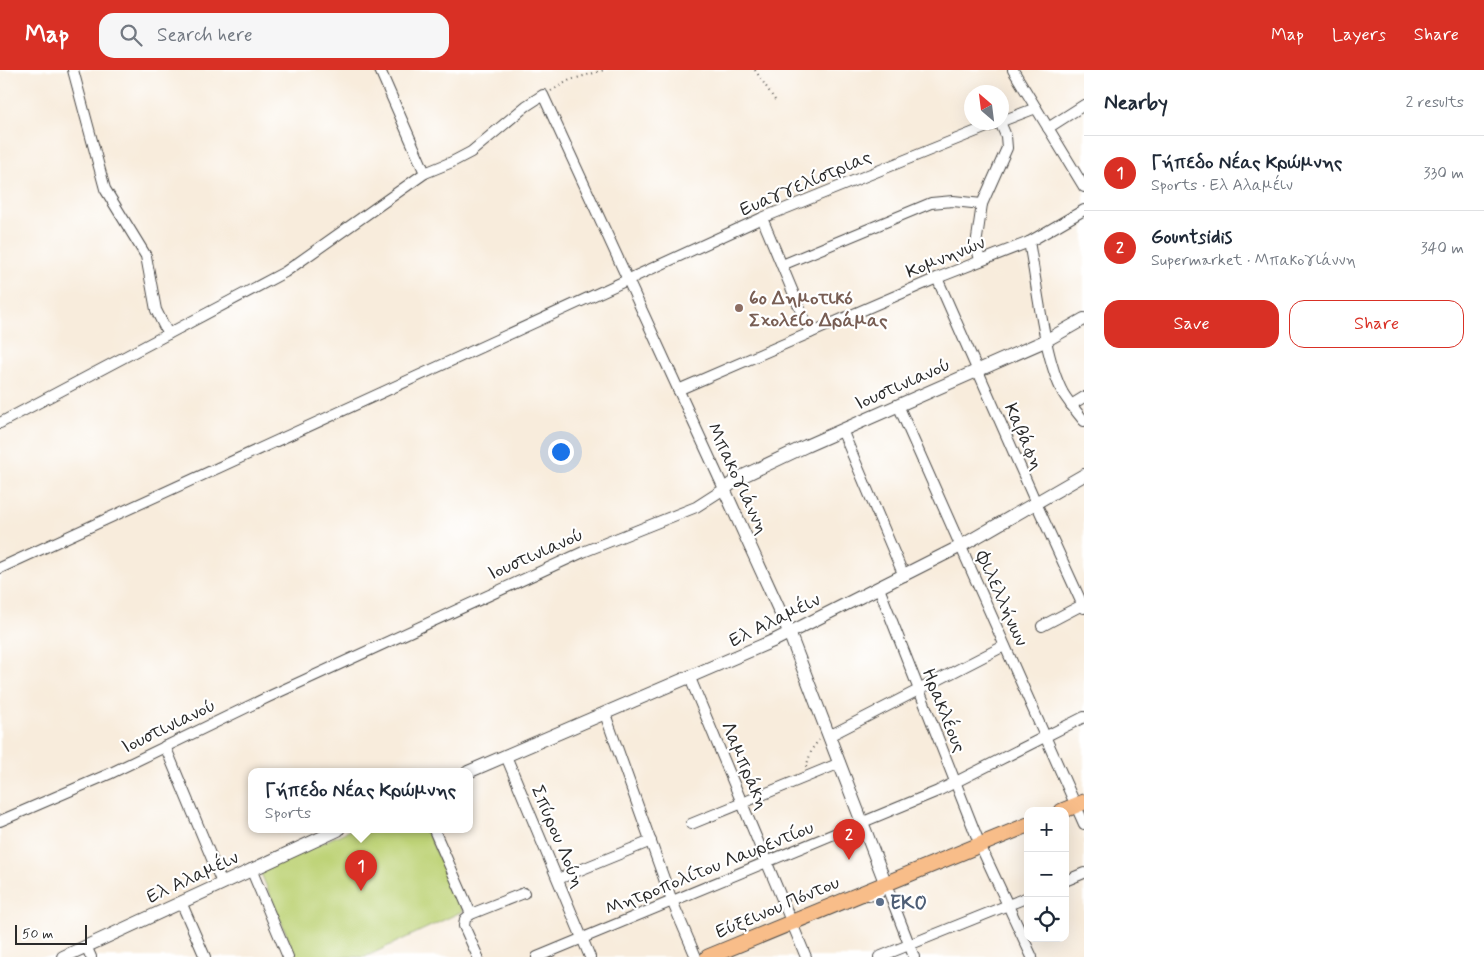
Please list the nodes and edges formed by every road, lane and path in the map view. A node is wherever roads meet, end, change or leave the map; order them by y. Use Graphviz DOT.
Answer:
graph roads {
  1 [pos="73,70"];
  2 [pos="380,70"];
  3 [pos="604,70"];
  4 [pos="755,70"];
  5 [pos="1013,70"];
  6 [pos="543,95"];
  7 [pos="775,100"];
  8 [pos="1084,105"];
  9 [pos="1036,108"];
  10 [pos="1009,118"];
  11 [pos="1048,128"];
  12 [pos="980,130"];
  13 [pos="1003,130"];
  14 [pos="425,173"];
  15 [pos="1084,187"];
  16 [pos="982,204"];
  17 [pos="1084,210"];
  18 [pos="762,218"];
  19 [pos="1029,242"];
  20 [pos="980,260"];
  21 [pos="782,265"];
  22 [pos="937,278"];
  23 [pos="627,280"];
  24 [pos="1084,318"];
  25 [pos="810,333"];
  26 [pos="168,334"];
  27 [pos="1047,340"];
  28 [pos="976,371"];
  29 [pos="678,390"];
  30 [pos="1084,397"];
  31 [pos="898,405"];
  32 [pos="1071,405"];
  33 [pos="1084,421"];
  34 [pos="0,424"];
  35 [pos="842,430"];
  36 [pos="1084,474"];
  37 [pos="724,489"];
  38 [pos="1036,504"];
  39 [pos="961,546"];
  40 [pos="0,568"];
  41 [pos="904,576"];
  42 [pos="878,588"];
  43 [pos="1083,605"];
  44 [pos="1042,626"];
  45 [pos="788,633"];
  46 [pos="1004,646"];
  47 [pos="690,678"];
  48 [pos="919,691"];
  49 [pos="605,714"];
  50 [pos="1084,717"];
  51 [pos="829,736"];
  52 [pos="1045,737"];
  53 [pos="166,746"];
  54 [pos="506,756"];
  55 [pos="840,763"];
  56 [pos="473,770"];
  57 [pos="807,776"];
  58 [pos="955,783"];
  59 [pos="743,803"];
  60 [pos="1074,806"];
  61 [pos="0,821"];
  62 [pos="863,823"];
  63 [pos="691,824"];
  64 [pos="1084,824"];
  65 [pos="1024,827"];
  66 [pos="331,833"];
  67 [pos="435,833"];
  68 [pos="651,841"];
  69 [pos="980,845"];
  70 [pos="767,861"];
  71 [pos="251,870"];
  72 [pos="1084,873"];
  73 [pos="558,879"];
  74 [pos="1069,879"];
  75 [pos="886,882"];
  76 [pos="222,883"];
  77 [pos="524,893"];
  78 [pos="1024,898"];
  79 [pos="672,901"];
  80 [pos="181,902"];
  81 [pos="1009,904"];
  82 [pos="467,918"];
  83 [pos="792,921"];
  84 [pos="582,938"];
  85 [pos="910,944"];
  86 [pos="88,952"];
  87 [pos="62,957"];
  88 [pos="205,957"];
  89 [pos="288,957"];
  90 [pos="478,957"];
  91 [pos="537,957"];
  92 [pos="590,957"];
  93 [pos="696,957"];
  94 [pos="708,957"];
  95 [pos="806,957"];
  96 [pos="879,957"];
  97 [pos="914,957"];
  98 [pos="1032,957"];
  1 -- 26 [label="street"];
  2 -- 14 [label="street"];
  3 -- 6 [label="path"];
  4 -- 7 [label="path"];
  5 -- 9 [label="street"];
  6 -- 14 [label="street"];
  6 -- 23 [label="street, Μπακογιάννη"];
  8 -- 11 [label="street"];
  9 -- 10 [label="street, Ευαγγελίστριας"];
  9 -- 11 [label="street"];
  11 -- 15 [label="street"];
  12 -- 18 [label="street, Ευαγγελίστριας"];
  13 -- 16 [label="street"];
  14 -- 26 [label="street"];
  16 -- 20 [label="street"];
  16 -- 21 [label="street"];
  17 -- 19 [label="street, Κομνηνών"];
  18 -- 21 [label="street"];
  18 -- 23 [label="street, Ευαγγελίστριας"];
  19 -- 20 [label="street, Κομνηνών"];
  19 -- 27 [label="street"];
  20 -- 22 [label="street, Κομνηνών"];
  21 -- 25 [label="street"];
  22 -- 25 [label="street, Κομνηνών"];
  22 -- 28 [label="street, Καβάφη"];
  23 -- 29 [label="street, Μπακογιάννη"];
  23 -- 40 [label="street, Ευαγγελίστριας"];
  24 -- 27 [label="street, Ιουστινιανού"];
  25 -- 29 [label="street, Κομνηνών"];
  26 -- 34 [label="street"];
  27 -- 28 [label="street, Ιουστινιανού"];
  27 -- 32 [label="street"];
  28 -- 31 [label="street, Ιουστινιανού"];
  28 -- 38 [label="street, Καβάφη"];
  29 -- 37 [label="street, Μπακογιάννη"];
  30 -- 32 [label="street"];
  31 -- 35 [label="street, Ιουστινιανού"];
  31 -- 39 [label="street, Φιλελλήνων"];
  32 -- 33 [label="street"];
  35 -- 37 [label="street, Ιουστινιανού"];
  35 -- 41 [label="street"];
  36 -- 38 [label="street, Ελ Αλαμέιν"];
  37 -- 45 [label="street, Μπακογιάννη"];
  37 -- 53 [label="street, Ιουστινιανού"];
  38 -- 39 [label="street, Ελ Αλαμέιν"];
  38 -- 43 [label="street, Καβάφη"];
  39 -- 41 [label="street, Ελ Αλαμέιν"];
  39 -- 46 [label="street, Φιλελλήνων"];
  41 -- 42 [label="street, Ελ Αλαμέιν"];
  42 -- 45 [label="street, Ελ Αλαμέιν"];
  42 -- 48 [label="street, Ηρακλέους"];
  43 -- 44 [label="street"];
  45 -- 47 [label="street, Ελ Αλαμέιν"];
  45 -- 51 [label="street, Μπακογιάννη"];
  46 -- 48 [label="street"];
  46 -- 52 [label="street, Φιλελλήνων"];
  47 -- 49 [label="street, Ελ Αλαμέιν"];
  47 -- 59 [label="street, Λαμπράκη"];
  48 -- 51 [label="street"];
  48 -- 58 [label="street, Ηρακλέους"];
  49 -- 54 [label="street, Ελ Αλαμέιν"];
  49 -- 68 [label="street"];
  50 -- 52 [label="street, Μητροπολίτου Λαυρεντίου"];
  51 -- 55 [label="street, Μπακογιάννη"];
  51 -- 57 [label="path"];
  52 -- 58 [label="street, Μητροπολίτου Λαυρεντίου"];
  52 -- 60 [label="street, Φιλελλήνων"];
  53 -- 61 [label="street, Ιουστινιανού"];
  53 -- 76 [label="street"];
  54 -- 56 [label="street, Ελ Αλαμέιν"];
  54 -- 73 [label="street, Σπύρου Λούη"];
  55 -- 57 [label="street"];
  55 -- 62 [label="street, Μπακογιάννη"];
  57 -- 59 [label="street"];
  58 -- 62 [label="street, Μητροπολίτου Λαυρεντίου"];
  58 -- 69 [label="street, Ηρακλέους"];
  59 -- 63 [label="street"];
  59 -- 70 [label="street, Λαμπράκη"];
  60 -- 64 [label="street, Φιλελλήνων"];
  62 -- 70 [label="street, Μητροπολίτου Λαυρεντίου"];
  62 -- 75 [label="street, Μπακογιάννη"];
  65 -- 69 [label="main road, Εύξεινου Πόντου"];
  66 -- 71 [label="street, Ελ Αλαμέιν"];
  67 -- 82 [label="street"];
  68 -- 73 [label="street"];
  68 -- 79 [label="street"];
  69 -- 75 [label="main road, Εύξεινου Πόντου"];
  69 -- 81 [label="street, Ηρακλέους"];
  70 -- 79 [label="street, Μητροπολίτου Λαυρεντίου"];
  70 -- 83 [label="street, Λαμπράκη"];
  71 -- 76 [label="street, Ελ Αλαμέιν"];
  71 -- 89 [label="street"];
  72 -- 74 [label="street"];
  73 -- 84 [label="street, Σπύρου Λούη"];
  75 -- 83 [label="main road, Εύξεινου Πόντου"];
  75 -- 85 [label="street"];
  76 -- 80 [label="street, Ελ Αλαμέιν"];
  77 -- 82 [label="street"];
  78 -- 81 [label="street"];
  79 -- 84 [label="street, Μητροπολίτου Λαυρεντίου"];
  79 -- 93 [label="street"];
  80 -- 86 [label="street, Ελ Αλαμέιν"];
  80 -- 88 [label="street"];
  81 -- 85 [label="street"];
  81 -- 98 [label="street, Ηρακλέους"];
  82 -- 90 [label="street"];
  83 -- 94 [label="main road, Εύξεινου Πόντου"];
  83 -- 95 [label="street, Λαμπράκη"];
  84 -- 91 [label="street, Μητροπολίτου Λαυρεντίου"];
  84 -- 92 [label="street, Σπύρου Λούη"];
  85 -- 96 [label="street"];
  85 -- 97 [label="street"];
  86 -- 87 [label="street, Ελ Αλαμέιν"];
}
